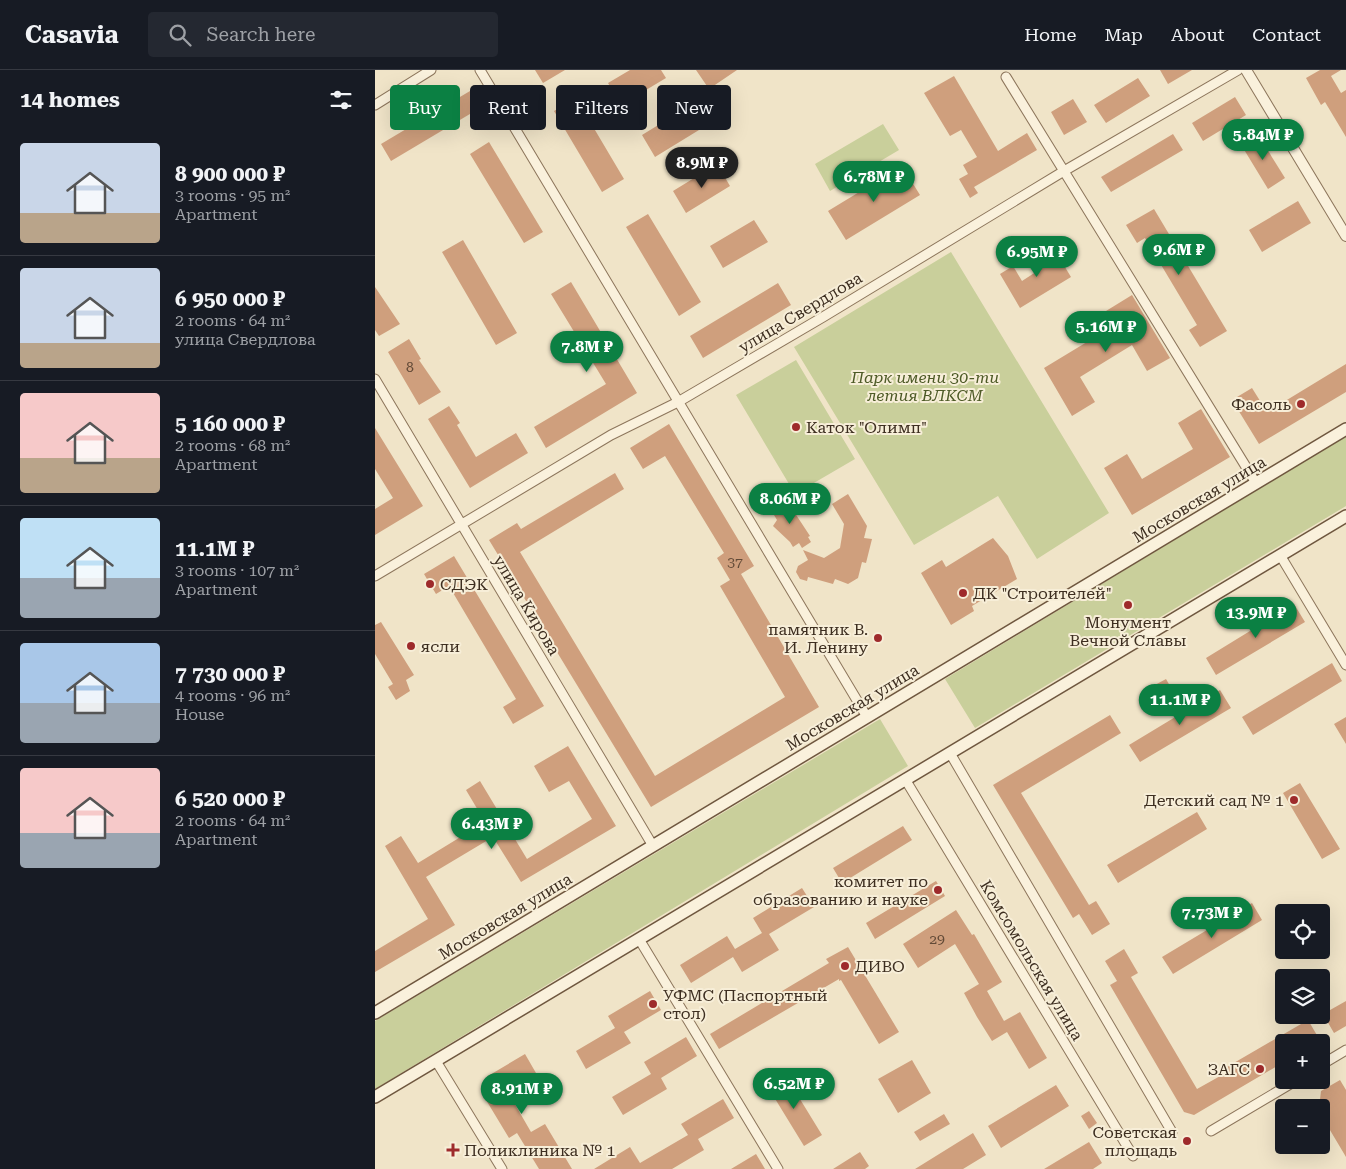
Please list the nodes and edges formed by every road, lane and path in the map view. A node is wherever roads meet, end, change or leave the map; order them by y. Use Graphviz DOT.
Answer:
graph roads {
  1 [pos="431,70"];
  2 [pos="480,70"];
  3 [pos="1238,70"];
  4 [pos="1247,70"];
  5 [pos="1006,77"];
  6 [pos="375,105"];
  7 [pos="1064,171"];
  8 [pos="1346,236"];
  9 [pos="375,379"];
  10 [pos="678,402"];
  11 [pos="1346,429"];
  12 [pos="1256,483"];
  13 [pos="1346,516"];
  14 [pos="461,524"];
  15 [pos="1280,555"];
  16 [pos="375,576"];
  17 [pos="1346,666"];
  18 [pos="867,717"];
  19 [pos="950,753"];
  20 [pos="905,779"];
  21 [pos="653,846"];
  22 [pos="639,939"];
  23 [pos="375,1013"];
  24 [pos="1346,1050"];
  25 [pos="1330,1060"];
  26 [pos="436,1061"];
  27 [pos="1282,1089"];
  28 [pos="375,1097"];
  29 [pos="1211,1131"];
  30 [pos="1172,1132"];
  31 [pos="1133,1156"];
  32 [pos="501,1169"];
  33 [pos="778,1169"];
  1 -- 6 [label="street"];
  2 -- 10 [label="street"];
  3 -- 7 [label="street, улица Свердлова"];
  4 -- 8 [label="street"];
  5 -- 7 [label="street"];
  7 -- 10 [label="street, улица Свердлова"];
  7 -- 12 [label="street"];
  9 -- 14 [label="street, улица Кирова"];
  10 -- 14 [label="street, улица Свердлова"];
  10 -- 18 [label="street"];
  11 -- 12 [label="main road, Московская улица"];
  12 -- 18 [label="main road, Московская улица"];
  13 -- 15 [label="main road"];
  14 -- 16 [label="street, улица Свердлова"];
  14 -- 21 [label="street, улица Кирова"];
  15 -- 17 [label="street"];
  15 -- 19 [label="main road"];
  18 -- 21 [label="main road, Московская улица"];
  19 -- 20 [label="main road"];
  19 -- 30 [label="street, Комсомольская улица"];
  20 -- 22 [label="main road"];
  20 -- 31 [label="street, Комсомольская улица"];
  21 -- 23 [label="main road, Московская улица"];
  22 -- 26 [label="main road"];
  22 -- 33 [label="street"];
  24 -- 25 [label="street"];
  26 -- 28 [label="main road"];
  26 -- 32 [label="street"];
  27 -- 29 [label="street"];
}
